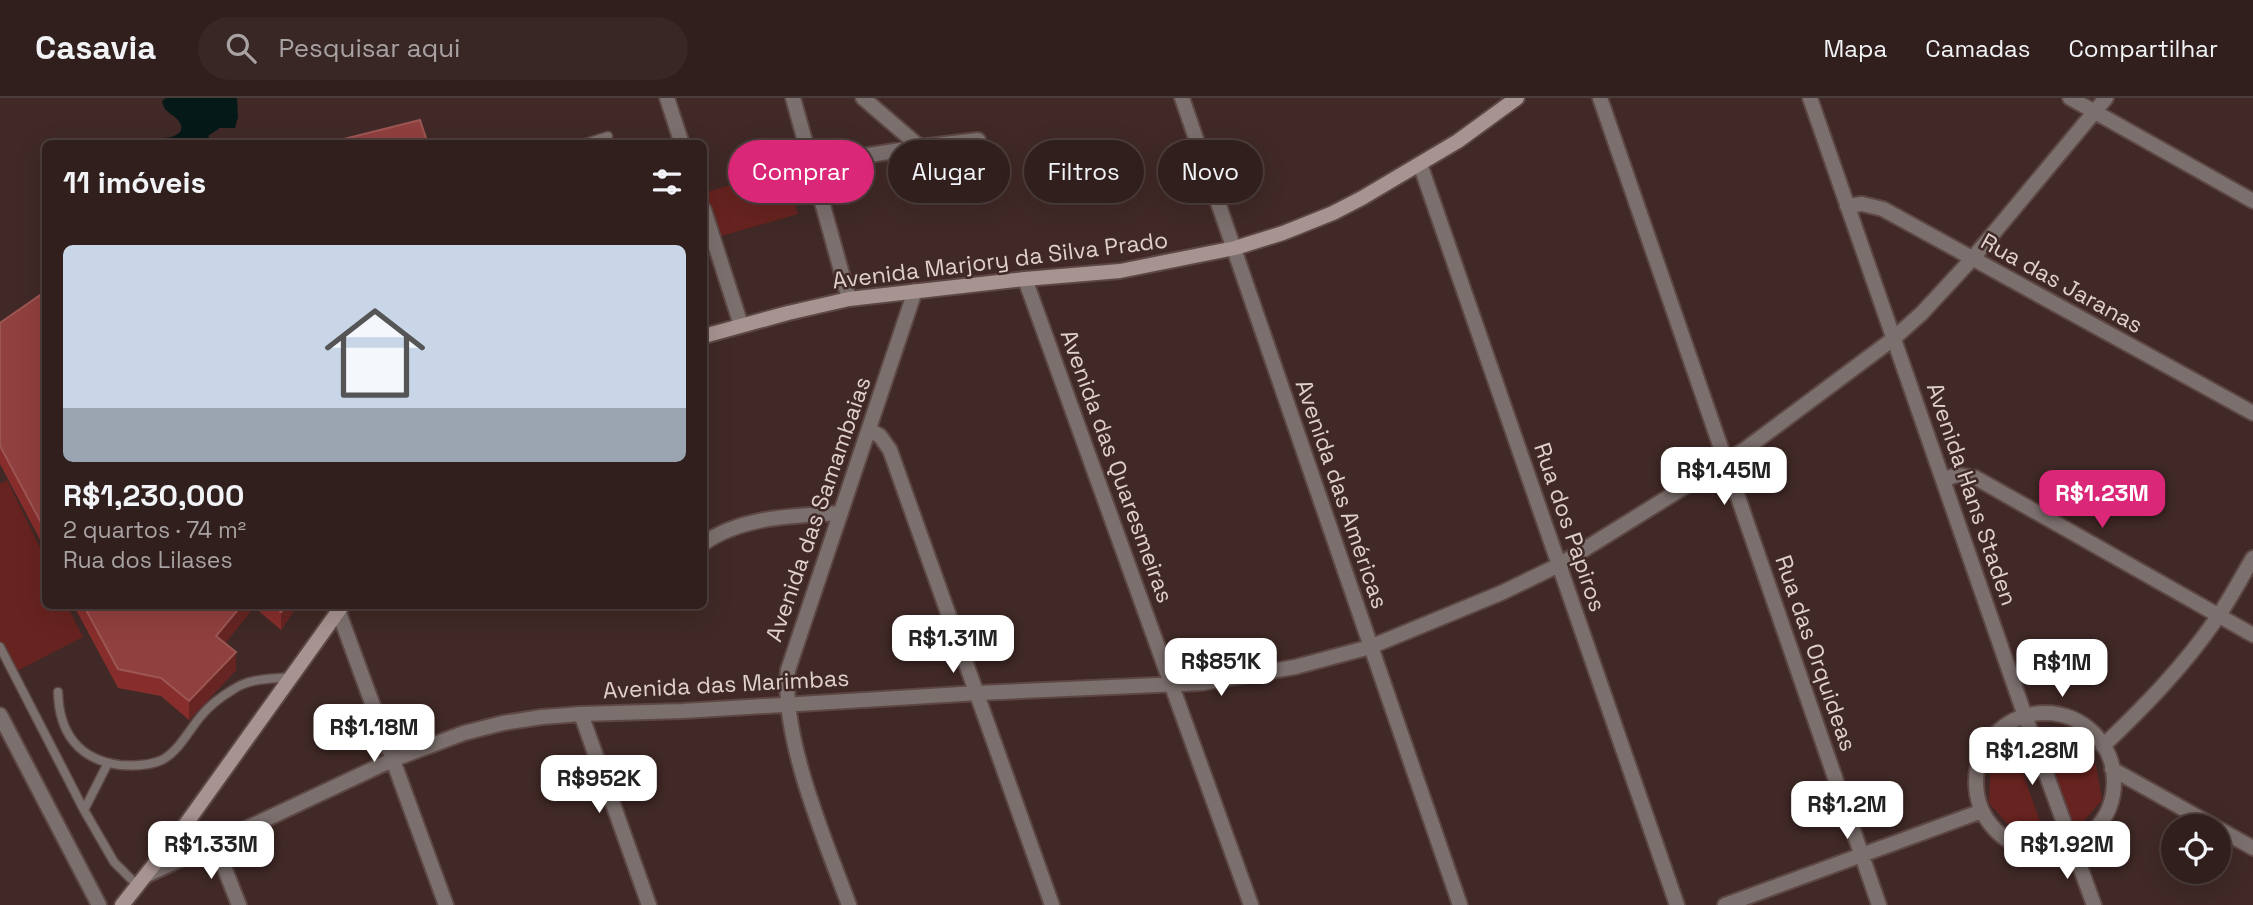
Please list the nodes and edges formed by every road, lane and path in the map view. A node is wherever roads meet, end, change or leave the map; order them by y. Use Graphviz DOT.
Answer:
graph roads {
  1 [pos="667,98"];
  2 [pos="793,98"];
  3 [pos="863,98"];
  4 [pos="1182,98"];
  5 [pos="1517,98"];
  6 [pos="1600,98"];
  7 [pos="1810,98"];
  8 [pos="2070,98"];
  9 [pos="2106,98"];
  10 [pos="2095,112"];
  11 [pos="673,129"];
  12 [pos="608,136"];
  13 [pos="596,140"];
  14 [pos="805,140"];
  15 [pos="912,140"];
  16 [pos="1420,164"];
  17 [pos="2253,201"];
  18 [pos="823,203"];
  19 [pos="1847,206"];
  20 [pos="707,219"];
  21 [pos="1235,248"];
  22 [pos="1972,259"];
  23 [pos="1025,279"];
  24 [pos="915,290"];
  25 [pos="849,299"];
  26 [pos="741,325"];
  27 [pos="707,335"];
  28 [pos="1893,339"];
  29 [pos="2253,413"];
  30 [pos="870,430"];
  31 [pos="1727,462"];
  32 [pos="1944,479"];
  33 [pos="841,513"];
  34 [pos="707,542"];
  35 [pos="2253,558"];
  36 [pos="1559,565"];
  37 [pos="339,609"];
  38 [pos="340,609"];
  39 [pos="2218,616"];
  40 [pos="2253,635"];
  41 [pos="1370,647"];
  42 [pos="0,648"];
  43 [pos="291,677"];
  44 [pos="1172,685"];
  45 [pos="58,692"];
  46 [pos="978,693"];
  47 [pos="787,705"];
  48 [pos="581,714"];
  49 [pos="0,715"];
  50 [pos="2025,716"];
  51 [pos="2103,746"];
  52 [pos="392,760"];
  53 [pos="108,764"];
  54 [pos="2112,769"];
  55 [pos="84,810"];
  56 [pos="1982,811"];
  57 [pos="2193,814"];
  58 [pos="2231,836"];
  59 [pos="215,844"];
  60 [pos="2073,846"];
  61 [pos="2253,848"];
  62 [pos="1861,855"];
  63 [pos="142,881"];
  64 [pos="99,905"];
  65 [pos="122,905"];
  66 [pos="239,905"];
  67 [pos="446,905"];
  68 [pos="649,905"];
  69 [pos="849,905"];
  70 [pos="1052,905"];
  71 [pos="1251,905"];
  72 [pos="1460,905"];
  73 [pos="1677,905"];
  74 [pos="1725,905"];
  75 [pos="1879,905"];
  76 [pos="2094,905"];
  1 -- 11 [label="street"];
  2 -- 14 [label="street"];
  3 -- 15 [label="street"];
  4 -- 21 [label="street, Avenida das Américas"];
  5 -- 16 [label="main road, Avenida Marjory da Silva Prado"];
  6 -- 31 [label="street, Rua das Orquideas"];
  7 -- 19 [label="street, Avenida Hans Staden"];
  8 -- 10 [label="street"];
  9 -- 10 [label="street, Avenida das Marimbas"];
  10 -- 17 [label="street"];
  10 -- 22 [label="street, Avenida das Marimbas"];
  12 -- 13 [label="lane"];
  16 -- 21 [label="main road, Avenida Marjory da Silva Prado"];
  16 -- 36 [label="street, Rua dos Papiros"];
  18 -- 25 [label="street"];
  19 -- 22 [label="street, Rua das Jaranas"];
  19 -- 28 [label="street, Avenida Hans Staden"];
  20 -- 26 [label="street"];
  21 -- 23 [label="main road, Avenida Marjory da Silva Prado"];
  21 -- 41 [label="street, Avenida das Américas"];
  22 -- 28 [label="street, Avenida das Marimbas"];
  22 -- 29 [label="street, Rua das Jaranas"];
  23 -- 24 [label="main road, Avenida Marjory da Silva Prado"];
  23 -- 44 [label="street, Avenida das Quaresmeiras"];
  24 -- 25 [label="main road, Avenida Marjory da Silva Prado"];
  24 -- 30 [label="street, Avenida das Samambaias"];
  25 -- 26 [label="main road, Avenida Marjory da Silva Prado"];
  26 -- 27 [label="main road, Avenida Marjory da Silva Prado"];
  28 -- 31 [label="street, Avenida das Marimbas"];
  28 -- 32 [label="street, Avenida Hans Staden"];
  30 -- 33 [label="street, Avenida das Samambaias"];
  30 -- 46 [label="street"];
  31 -- 36 [label="street, Avenida das Marimbas"];
  31 -- 62 [label="street, Rua das Orquideas"];
  32 -- 39 [label="street"];
  32 -- 50 [label="street, Avenida Hans Staden"];
  33 -- 34 [label="street"];
  33 -- 47 [label="street, Avenida das Samambaias"];
  35 -- 39 [label="street"];
  36 -- 41 [label="street, Avenida das Marimbas"];
  36 -- 73 [label="street, Rua dos Papiros"];
  37 -- 43 [label="main road"];
  38 -- 52 [label="street"];
  39 -- 40 [label="street"];
  39 -- 51 [label="street"];
  41 -- 44 [label="street, Avenida das Marimbas"];
  41 -- 72 [label="street, Avenida das Américas"];
  42 -- 55 [label="lane"];
  43 -- 53 [label="lane"];
  43 -- 63 [label="main road"];
  44 -- 46 [label="street, Avenida das Marimbas"];
  44 -- 71 [label="street, Avenida das Quaresmeiras"];
  45 -- 53 [label="lane"];
  46 -- 47 [label="street, Avenida das Marimbas"];
  46 -- 70 [label="street"];
  47 -- 48 [label="street, Avenida das Marimbas"];
  47 -- 69 [label="street, Avenida das Samambaias"];
  48 -- 52 [label="street, Avenida das Marimbas"];
  48 -- 68 [label="street"];
  49 -- 64 [label="street"];
  50 -- 51 [label="street"];
  50 -- 56 [label="street"];
  50 -- 60 [label="street, Avenida Hans Staden"];
  51 -- 54 [label="street"];
  52 -- 59 [label="street, Avenida das Marimbas"];
  52 -- 67 [label="street"];
  53 -- 55 [label="lane"];
  54 -- 57 [label="street"];
  54 -- 60 [label="street"];
  55 -- 63 [label="lane"];
  56 -- 60 [label="street"];
  56 -- 62 [label="street"];
  58 -- 61 [label="street"];
  59 -- 63 [label="street, Avenida das Marimbas"];
  59 -- 66 [label="street"];
  60 -- 76 [label="street, Avenida Hans Staden"];
  62 -- 74 [label="street"];
  62 -- 75 [label="street, Rua das Orquideas"];
  63 -- 65 [label="main road"];
}
